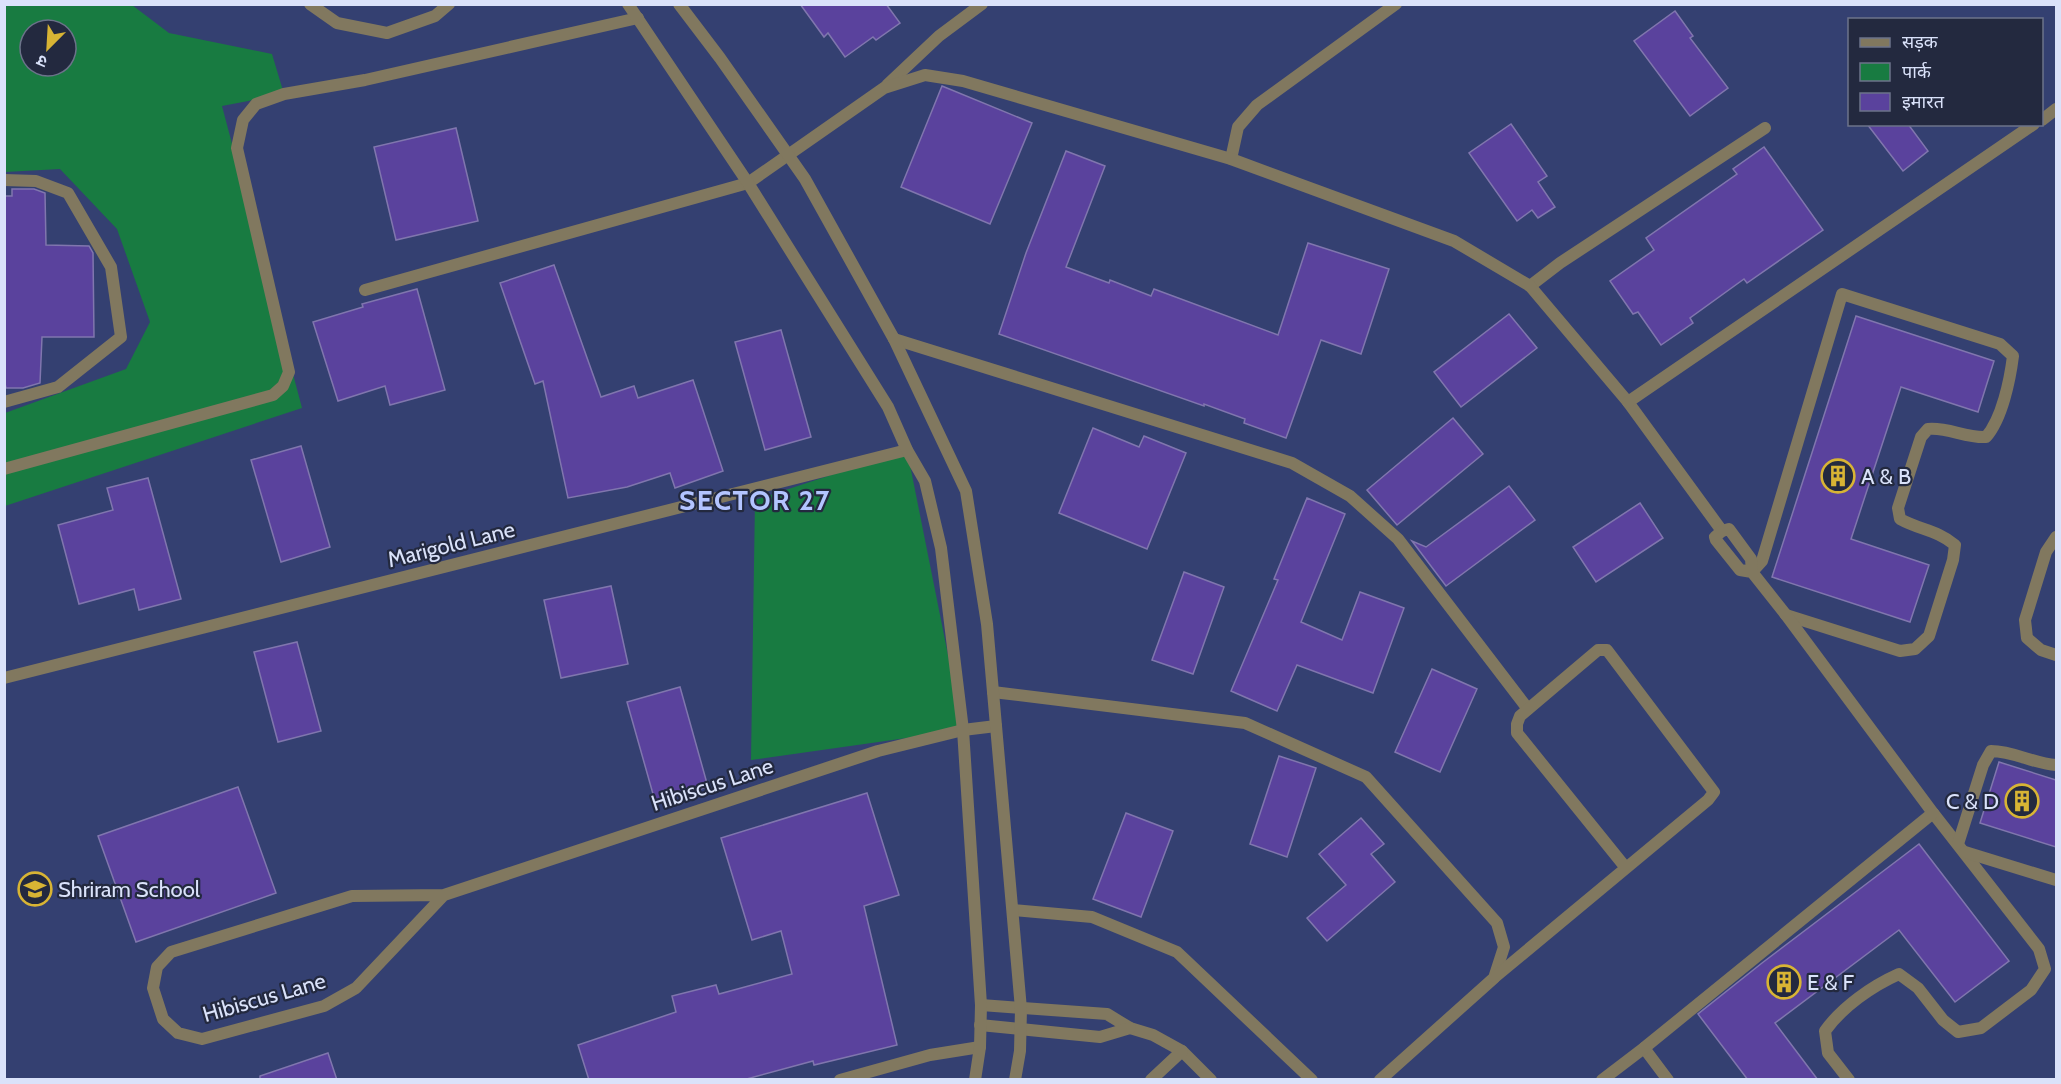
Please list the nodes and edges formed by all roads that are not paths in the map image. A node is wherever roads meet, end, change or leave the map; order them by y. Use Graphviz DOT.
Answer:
graph roads {
  1 [pos="310,4"];
  2 [pos="449,4"];
  3 [pos="628,4"];
  4 [pos="679,4"];
  5 [pos="982,4"];
  6 [pos="1396,4"];
  7 [pos="638,18"];
  8 [pos="884,88"];
  9 [pos="2056,110"];
  10 [pos="2043,119"];
  11 [pos="2031,126"];
  12 [pos="1765,128"];
  13 [pos="789,156"];
  14 [pos="1231,159"];
  15 [pos="4,180"];
  16 [pos="748,183"];
  17 [pos="1530,286"];
  18 [pos="366,290"];
  19 [pos="894,339"];
  20 [pos="4,402"];
  21 [pos="1628,402"];
  22 [pos="908,450"];
  23 [pos="4,469"];
  24 [pos="2056,537"];
  25 [pos="1752,572"];
  26 [pos="1786,615"];
  27 [pos="2056,655"];
  28 [pos="4,678"];
  29 [pos="993,692"];
  30 [pos="1528,709"];
  31 [pos="996,726"];
  32 [pos="963,730"];
  33 [pos="2056,765"];
  34 [pos="1933,813"];
  35 [pos="1961,848"];
  36 [pos="1626,868"];
  37 [pos="2056,880"];
  38 [pos="444,895"];
  39 [pos="1013,910"];
  40 [pos="1494,978"];
  41 [pos="981,1005"];
  42 [pos="1021,1009"];
  43 [pos="980,1025"];
  44 [pos="1130,1028"];
  45 [pos="1021,1029"];
  46 [pos="980,1047"];
  47 [pos="1644,1048"];
  48 [pos="1182,1051"];
  49 [pos="840,1080"];
  50 [pos="975,1080"];
  51 [pos="1015,1080"];
  52 [pos="1151,1080"];
  53 [pos="1211,1080"];
  54 [pos="1312,1080"];
  55 [pos="1380,1080"];
  56 [pos="1602,1080"];
  57 [pos="1668,1080"];
  58 [pos="1849,1080"];
  1 -- 2 [label="street"];
  3 -- 7 [label="street"];
  4 -- 13 [label="street"];
  5 -- 8 [label="street"];
  6 -- 14 [label="street"];
  7 -- 16 [label="street"];
  7 -- 23 [label="street"];
  8 -- 13 [label="street"];
  8 -- 14 [label="street"];
  9 -- 10 [label="street"];
  11 -- 21 [label="street"];
  12 -- 17 [label="street"];
  13 -- 16 [label="street"];
  13 -- 19 [label="street"];
  14 -- 17 [label="street"];
  15 -- 20 [label="street"];
  16 -- 18 [label="street"];
  16 -- 22 [label="street"];
  17 -- 21 [label="street"];
  19 -- 29 [label="street"];
  19 -- 30 [label="street"];
  21 -- 25 [label="street"];
  22 -- 28 [label="street, Marigold Lane"];
  22 -- 32 [label="street"];
  24 -- 27 [label="street"];
  25 -- 26 [label="street"];
  25 -- 26 [label="street"];
  26 -- 34 [label="street"];
  29 -- 31 [label="street"];
  29 -- 40 [label="street"];
  30 -- 36 [label="street"];
  30 -- 36 [label="street"];
  31 -- 32 [label="street, Hibiscus Lane"];
  31 -- 39 [label="street"];
  32 -- 38 [label="street, Hibiscus Lane"];
  32 -- 41 [label="street"];
  33 -- 35 [label="street"];
  34 -- 35 [label="street"];
  34 -- 47 [label="street"];
  35 -- 37 [label="street"];
  35 -- 58 [label="street"];
  36 -- 40 [label="street"];
  38 -- 38 [label="street, Hibiscus Lane"];
  39 -- 42 [label="street"];
  39 -- 54 [label="street"];
  40 -- 55 [label="street"];
  41 -- 42 [label="street"];
  41 -- 43 [label="street"];
  42 -- 44 [label="street"];
  42 -- 45 [label="street"];
  43 -- 45 [label="street"];
  43 -- 46 [label="street"];
  44 -- 45 [label="street"];
  44 -- 48 [label="street"];
  45 -- 51 [label="street"];
  46 -- 49 [label="street"];
  46 -- 50 [label="street"];
  47 -- 56 [label="street"];
  47 -- 57 [label="street"];
  48 -- 52 [label="street"];
  48 -- 53 [label="street"];
}
